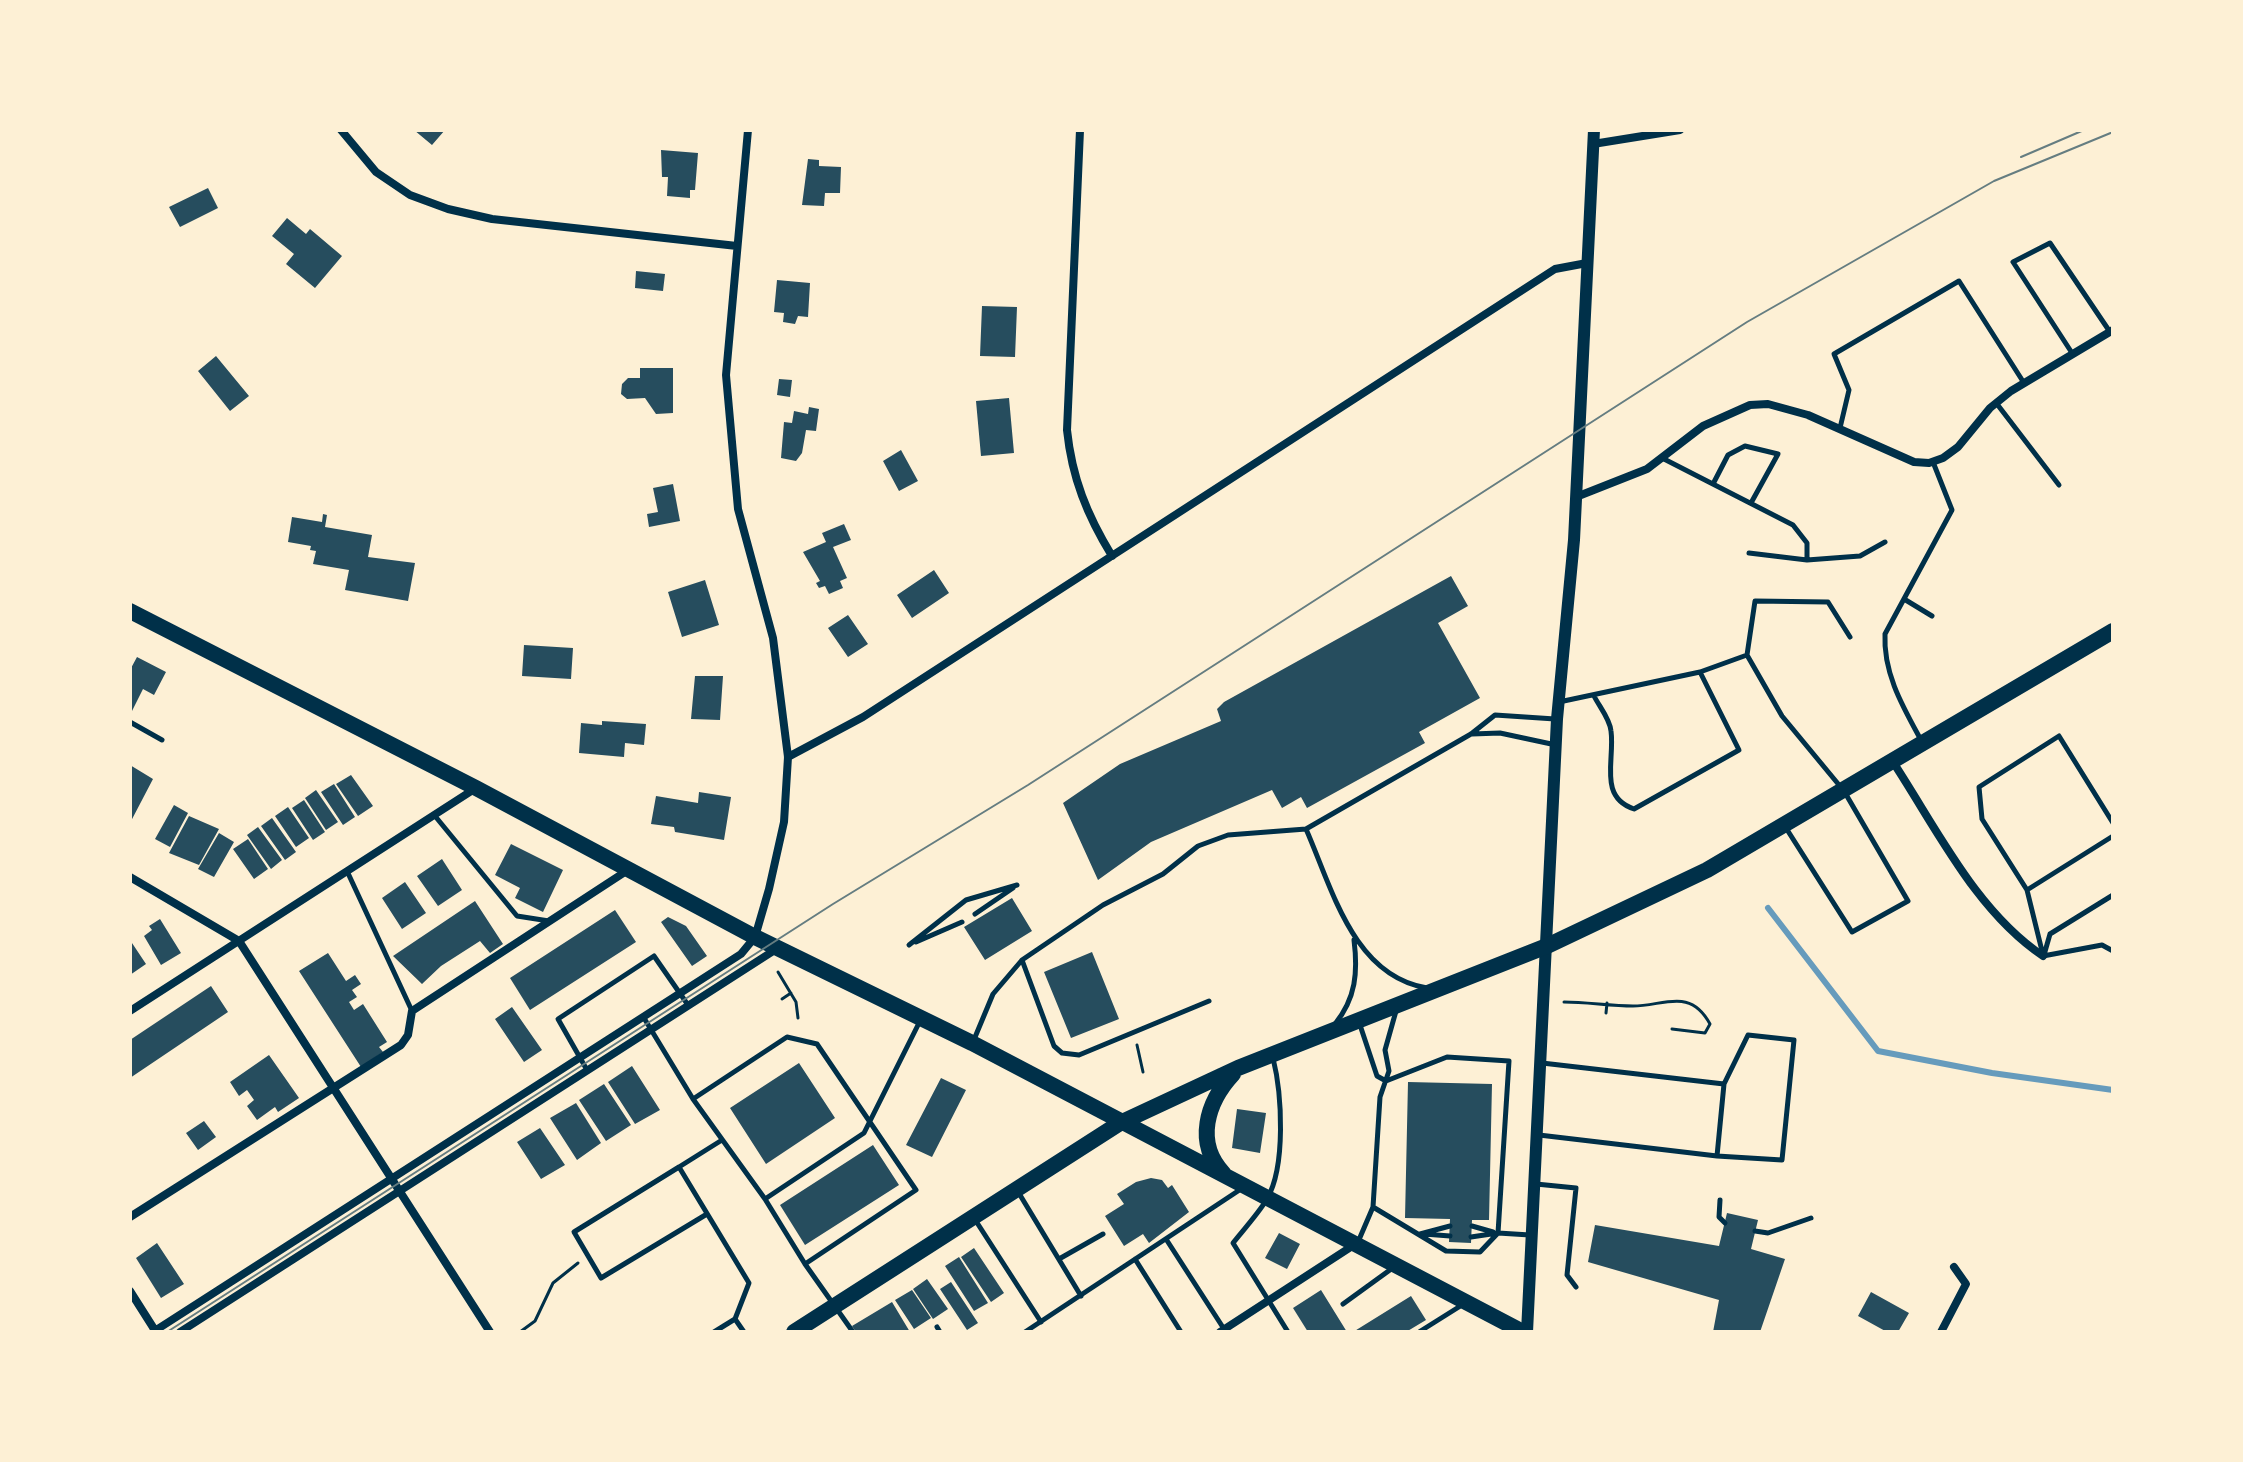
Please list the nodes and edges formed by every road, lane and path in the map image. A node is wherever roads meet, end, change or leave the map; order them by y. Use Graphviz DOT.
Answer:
graph roads {
  1 [pos="341,130"];
  2 [pos="748,130"];
  3 [pos="1080,130"];
  4 [pos="1594,130"];
  5 [pos="1680,130"];
  6 [pos="1593,144"];
  7 [pos="737,246"];
  8 [pos="1587,263"];
  9 [pos="2111,331"];
  10 [pos="2072,353"];
  11 [pos="2024,383"];
  12 [pos="1996,403"];
  13 [pos="1840,429"];
  14 [pos="1664,459"];
  15 [pos="1933,462"];
  16 [pos="1713,484"];
  17 [pos="2059,485"];
  18 [pos="1576,497"];
  19 [pos="1751,503"];
  20 [pos="1885,542"];
  21 [pos="1749,553"];
  22 [pos="1112,556"];
  23 [pos="1807,560"];
  24 [pos="1904,599"];
  25 [pos="131,614"];
  26 [pos="1932,616"];
  27 [pos="2113,631"];
  28 [pos="1850,637"];
  29 [pos="1747,655"];
  30 [pos="1700,672"];
  31 [pos="1594,696"];
  32 [pos="1558,702"];
  33 [pos="1557,719"];
  34 [pos="130,722"];
  35 [pos="1471,734"];
  36 [pos="162,740"];
  37 [pos="1924,744"];
  38 [pos="1556,745"];
  39 [pos="788,757"];
  40 [pos="1893,762"];
  41 [pos="476,788"];
  42 [pos="1844,791"];
  43 [pos="434,815"];
  44 [pos="2113,823"];
  45 [pos="1785,825"];
  46 [pos="1306,829"];
  47 [pos="2113,836"];
  48 [pos="631,868"];
  49 [pos="347,871"];
  50 [pos="130,877"];
  51 [pos="2027,890"];
  52 [pos="2113,895"];
  53 [pos="975,914"];
  54 [pos="550,921"];
  55 [pos="962,922"];
  56 [pos="755,937"];
  57 [pos="1354,939"];
  58 [pos="239,941"];
  59 [pos="1547,946"];
  60 [pos="778,948"];
  61 [pos="2113,951"];
  62 [pos="2043,956"];
  63 [pos="1022,960"];
  64 [pos="778,972"];
  65 [pos="1431,989"];
  66 [pos="680,993"];
  67 [pos="791,993"];
  68 [pos="782,999"];
  69 [pos="1209,1001"];
  70 [pos="1564,1002"];
  71 [pos="1398,1003"];
  72 [pos="1607,1003"];
  73 [pos="688,1005"];
  74 [pos="1629,1006"];
  75 [pos="130,1011"];
  76 [pos="412,1011"];
  77 [pos="1606,1013"];
  78 [pos="1628,1013"];
  79 [pos="643,1017"];
  80 [pos="798,1018"];
  81 [pos="922,1018"];
  82 [pos="1358,1021"];
  83 [pos="651,1029"];
  84 [pos="1672,1029"];
  85 [pos="1328,1034"];
  86 [pos="972,1043"];
  87 [pos="1273,1055"];
  88 [pos="579,1058"];
  89 [pos="1541,1063"];
  90 [pos="1238,1068"];
  91 [pos="587,1070"];
  92 [pos="1386,1081"];
  93 [pos="1724,1084"];
  94 [pos="334,1088"];
  95 [pos="693,1099"];
  96 [pos="869,1122"];
  97 [pos="1120,1123"];
  98 [pos="1537,1134"];
  99 [pos="723,1140"];
  100 [pos="1717,1156"];
  101 [pos="679,1167"];
  102 [pos="1228,1178"];
  103 [pos="1535,1183"];
  104 [pos="397,1184"];
  105 [pos="1245,1187"];
  106 [pos="1017,1190"];
  107 [pos="1268,1198"];
  108 [pos="765,1199"];
  109 [pos="1720,1200"];
  110 [pos="1373,1207"];
  111 [pos="707,1214"];
  112 [pos="130,1217"];
  113 [pos="974,1217"];
  114 [pos="1811,1218"];
  115 [pos="1725,1223"];
  116 [pos="1450,1226"];
  117 [pos="1472,1226"];
  118 [pos="1755,1231"];
  119 [pos="1498,1233"];
  120 [pos="1103,1234"];
  121 [pos="1419,1234"];
  122 [pos="1531,1235"];
  123 [pos="1450,1236"];
  124 [pos="1471,1237"];
  125 [pos="1166,1239"];
  126 [pos="1357,1243"];
  127 [pos="588,1257"];
  128 [pos="1059,1259"];
  129 [pos="1135,1259"];
  130 [pos="805,1264"];
  131 [pos="1398,1265"];
  132 [pos="1954,1267"];
  133 [pos="1576,1287"];
  134 [pos="130,1291"];
  135 [pos="1081,1296"];
  136 [pos="1268,1301"];
  137 [pos="1466,1302"];
  138 [pos="1343,1304"];
  139 [pos="835,1306"];
  140 [pos="735,1319"];
  141 [pos="1041,1322"];
  142 [pos="1222,1330"];
  143 [pos="487,1331"];
  144 [pos="155,1332"];
  145 [pos="180,1332"];
  146 [pos="520,1332"];
  147 [pos="714,1332"];
  148 [pos="744,1332"];
  149 [pos="794,1332"];
  150 [pos="853,1332"];
  151 [pos="1025,1332"];
  152 [pos="1181,1332"];
  153 [pos="1288,1332"];
  154 [pos="1419,1332"];
  155 [pos="1525,1332"];
  156 [pos="1941,1332"];
  1 -- 7 [label="street"];
  2 -- 7 [label="street"];
  3 -- 22 [label="street"];
  4 -- 6 [label="street"];
  5 -- 6 [label="street"];
  6 -- 8 [label="street"];
  7 -- 39 [label="street"];
  8 -- 18 [label="street"];
  8 -- 22 [label="street"];
  9 -- 10 [label="street"];
  9 -- 10 [label="lane"];
  10 -- 11 [label="street"];
  11 -- 12 [label="street"];
  11 -- 13 [label="lane"];
  12 -- 15 [label="street"];
  12 -- 17 [label="lane"];
  13 -- 14 [label="street"];
  13 -- 15 [label="street"];
  14 -- 16 [label="lane"];
  14 -- 18 [label="street"];
  15 -- 24 [label="lane"];
  16 -- 19 [label="lane"];
  16 -- 19 [label="lane"];
  18 -- 32 [label="street"];
  19 -- 23 [label="lane"];
  20 -- 23 [label="lane"];
  21 -- 23 [label="lane"];
  22 -- 39 [label="street"];
  24 -- 26 [label="lane"];
  24 -- 37 [label="lane"];
  25 -- 41 [label="main road"];
  27 -- 37 [label="main road"];
  28 -- 29 [label="lane"];
  29 -- 30 [label="lane"];
  29 -- 42 [label="lane"];
  30 -- 31 [label="lane"];
  30 -- 31 [label="lane"];
  31 -- 32 [label="lane"];
  32 -- 33 [label="street"];
  33 -- 35 [label="lane"];
  33 -- 38 [label="street"];
  34 -- 36 [label="lane"];
  35 -- 38 [label="lane"];
  35 -- 46 [label="lane"];
  37 -- 40 [label="main road"];
  38 -- 59 [label="street"];
  39 -- 56 [label="street"];
  40 -- 42 [label="main road"];
  40 -- 62 [label="street"];
  41 -- 43 [label="street"];
  41 -- 48 [label="main road"];
  42 -- 45 [label="main road"];
  42 -- 45 [label="lane"];
  43 -- 49 [label="street"];
  43 -- 54 [label="lane"];
  44 -- 51 [label="lane"];
  45 -- 59 [label="main road"];
  46 -- 57 [label="lane"];
  46 -- 63 [label="lane"];
  47 -- 51 [label="lane"];
  48 -- 54 [label="street"];
  48 -- 56 [label="main road"];
  49 -- 58 [label="street"];
  49 -- 76 [label="lane"];
  50 -- 58 [label="street"];
  51 -- 62 [label="lane"];
  52 -- 62 [label="lane"];
  53 -- 55 [label="lane"];
  54 -- 76 [label="street"];
  56 -- 60 [label="main road"];
  56 -- 66 [label="street"];
  57 -- 65 [label="lane"];
  57 -- 85 [label="lane"];
  58 -- 75 [label="street"];
  58 -- 94 [label="street"];
  59 -- 65 [label="main road"];
  59 -- 89 [label="street"];
  60 -- 73 [label="street"];
  60 -- 81 [label="main road"];
  61 -- 62 [label="lane"];
  63 -- 69 [label="lane"];
  63 -- 86 [label="lane"];
  64 -- 67 [label="path"];
  65 -- 71 [label="main road"];
  66 -- 73 [label="lane"];
  66 -- 79 [label="street"];
  66 -- 88 [label="lane"];
  67 -- 68 [label="path"];
  67 -- 80 [label="path"];
  70 -- 72 [label="path"];
  71 -- 82 [label="main road"];
  71 -- 92 [label="lane"];
  72 -- 74 [label="path"];
  72 -- 77 [label="path"];
  73 -- 83 [label="street"];
  74 -- 78 [label="path"];
  74 -- 84 [label="path"];
  76 -- 94 [label="street"];
  79 -- 83 [label="lane"];
  79 -- 88 [label="street"];
  81 -- 86 [label="main road"];
  81 -- 96 [label="lane"];
  82 -- 85 [label="main road"];
  82 -- 92 [label="lane"];
  83 -- 91 [label="street"];
  83 -- 95 [label="lane"];
  85 -- 87 [label="main road"];
  86 -- 97 [label="main road"];
  87 -- 90 [label="main road"];
  87 -- 107 [label="lane"];
  88 -- 91 [label="lane"];
  88 -- 104 [label="street"];
  89 -- 93 [label="lane"];
  89 -- 98 [label="street"];
  90 -- 97 [label="main road"];
  90 -- 102 [label="main road"];
  91 -- 104 [label="street"];
  92 -- 110 [label="lane"];
  92 -- 119 [label="lane"];
  93 -- 100 [label="lane"];
  93 -- 100 [label="lane"];
  94 -- 104 [label="street"];
  94 -- 112 [label="street"];
  95 -- 96 [label="lane"];
  95 -- 99 [label="lane"];
  96 -- 108 [label="lane"];
  96 -- 130 [label="lane"];
  97 -- 102 [label="main road"];
  97 -- 106 [label="main road"];
  98 -- 100 [label="lane"];
  98 -- 103 [label="street"];
  99 -- 101 [label="lane"];
  99 -- 108 [label="lane"];
  101 -- 111 [label="lane"];
  101 -- 127 [label="lane"];
  102 -- 105 [label="main road"];
  103 -- 122 [label="street"];
  103 -- 133 [label="lane"];
  104 -- 143 [label="street"];
  104 -- 144 [label="street"];
  104 -- 145 [label="street"];
  105 -- 107 [label="main road"];
  105 -- 125 [label="lane"];
  106 -- 113 [label="main road"];
  106 -- 128 [label="lane"];
  107 -- 126 [label="main road"];
  107 -- 136 [label="lane"];
  108 -- 130 [label="lane"];
  109 -- 115 [label="lane"];
  110 -- 121 [label="lane"];
  110 -- 126 [label="lane"];
  111 -- 127 [label="lane"];
  111 -- 140 [label="lane"];
  113 -- 139 [label="main road"];
  113 -- 141 [label="lane"];
  114 -- 118 [label="lane"];
  116 -- 121 [label="lane"];
  117 -- 119 [label="lane"];
  119 -- 121 [label="lane"];
  119 -- 122 [label="lane"];
  119 -- 124 [label="lane"];
  120 -- 128 [label="lane"];
  121 -- 123 [label="lane"];
  122 -- 155 [label="street"];
  125 -- 129 [label="lane"];
  125 -- 142 [label="lane"];
  126 -- 131 [label="main road"];
  126 -- 136 [label="street"];
  127 -- 146 [label="path"];
  128 -- 135 [label="lane"];
  129 -- 135 [label="lane"];
  129 -- 152 [label="lane"];
  130 -- 139 [label="lane"];
  131 -- 137 [label="main road"];
  131 -- 138 [label="lane"];
  132 -- 156 [label="street"];
  134 -- 144 [label="street"];
  135 -- 141 [label="lane"];
  136 -- 142 [label="street"];
  136 -- 153 [label="lane"];
  137 -- 154 [label="lane"];
  137 -- 155 [label="main road"];
  139 -- 149 [label="main road"];
  139 -- 150 [label="lane"];
  140 -- 147 [label="lane"];
  140 -- 148 [label="lane"];
  141 -- 151 [label="lane"];
}
